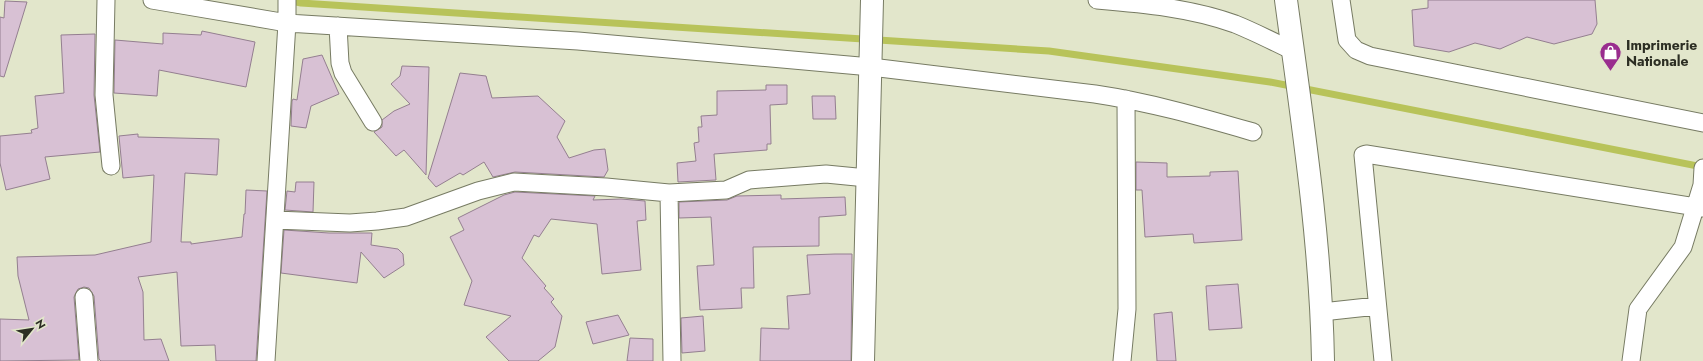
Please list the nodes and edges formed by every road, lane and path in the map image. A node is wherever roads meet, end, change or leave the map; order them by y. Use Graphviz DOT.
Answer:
graph roads {
  1 [pos="106,0"];
  2 [pos="152,0"];
  3 [pos="872,0"];
  4 [pos="1097,0"];
  5 [pos="1286,0"];
  6 [pos="1341,0"];
  7 [pos="287,3"];
  8 [pos="287,23"];
  9 [pos="338,26"];
  10 [pos="871,59"];
  11 [pos="1294,60"];
  12 [pos="1126,99"];
  13 [pos="373,122"];
  14 [pos="1703,123"];
  15 [pos="1252,132"];
  16 [pos="111,166"];
  17 [pos="1703,168"];
  18 [pos="867,178"];
  19 [pos="669,193"];
  20 [pos="1700,208"];
  21 [pos="275,220"];
  22 [pos="84,297"];
  23 [pos="1378,306"];
  24 [pos="1322,312"];
  25 [pos="89,361"];
  26 [pos="266,361"];
  27 [pos="672,361"];
  28 [pos="863,361"];
  29 [pos="1122,361"];
  30 [pos="1324,361"];
  31 [pos="1383,361"];
  32 [pos="1631,361"];
  1 -- 16 [label="street"];
  2 -- 8 [label="street"];
  3 -- 10 [label="main road"];
  4 -- 11 [label="street"];
  5 -- 11 [label="main road"];
  6 -- 14 [label="street"];
  7 -- 8 [label="street"];
  8 -- 9 [label="street"];
  8 -- 21 [label="street"];
  9 -- 10 [label="street"];
  9 -- 13 [label="street"];
  10 -- 12 [label="street"];
  10 -- 18 [label="main road"];
  11 -- 24 [label="main road"];
  12 -- 15 [label="street"];
  12 -- 29 [label="street"];
  17 -- 20 [label="street"];
  18 -- 19 [label="street"];
  18 -- 28 [label="main road"];
  19 -- 21 [label="street"];
  19 -- 27 [label="street"];
  20 -- 23 [label="street"];
  20 -- 32 [label="street"];
  21 -- 26 [label="street"];
  22 -- 25 [label="street"];
  23 -- 24 [label="street"];
  23 -- 31 [label="street"];
  24 -- 30 [label="main road"];
}
